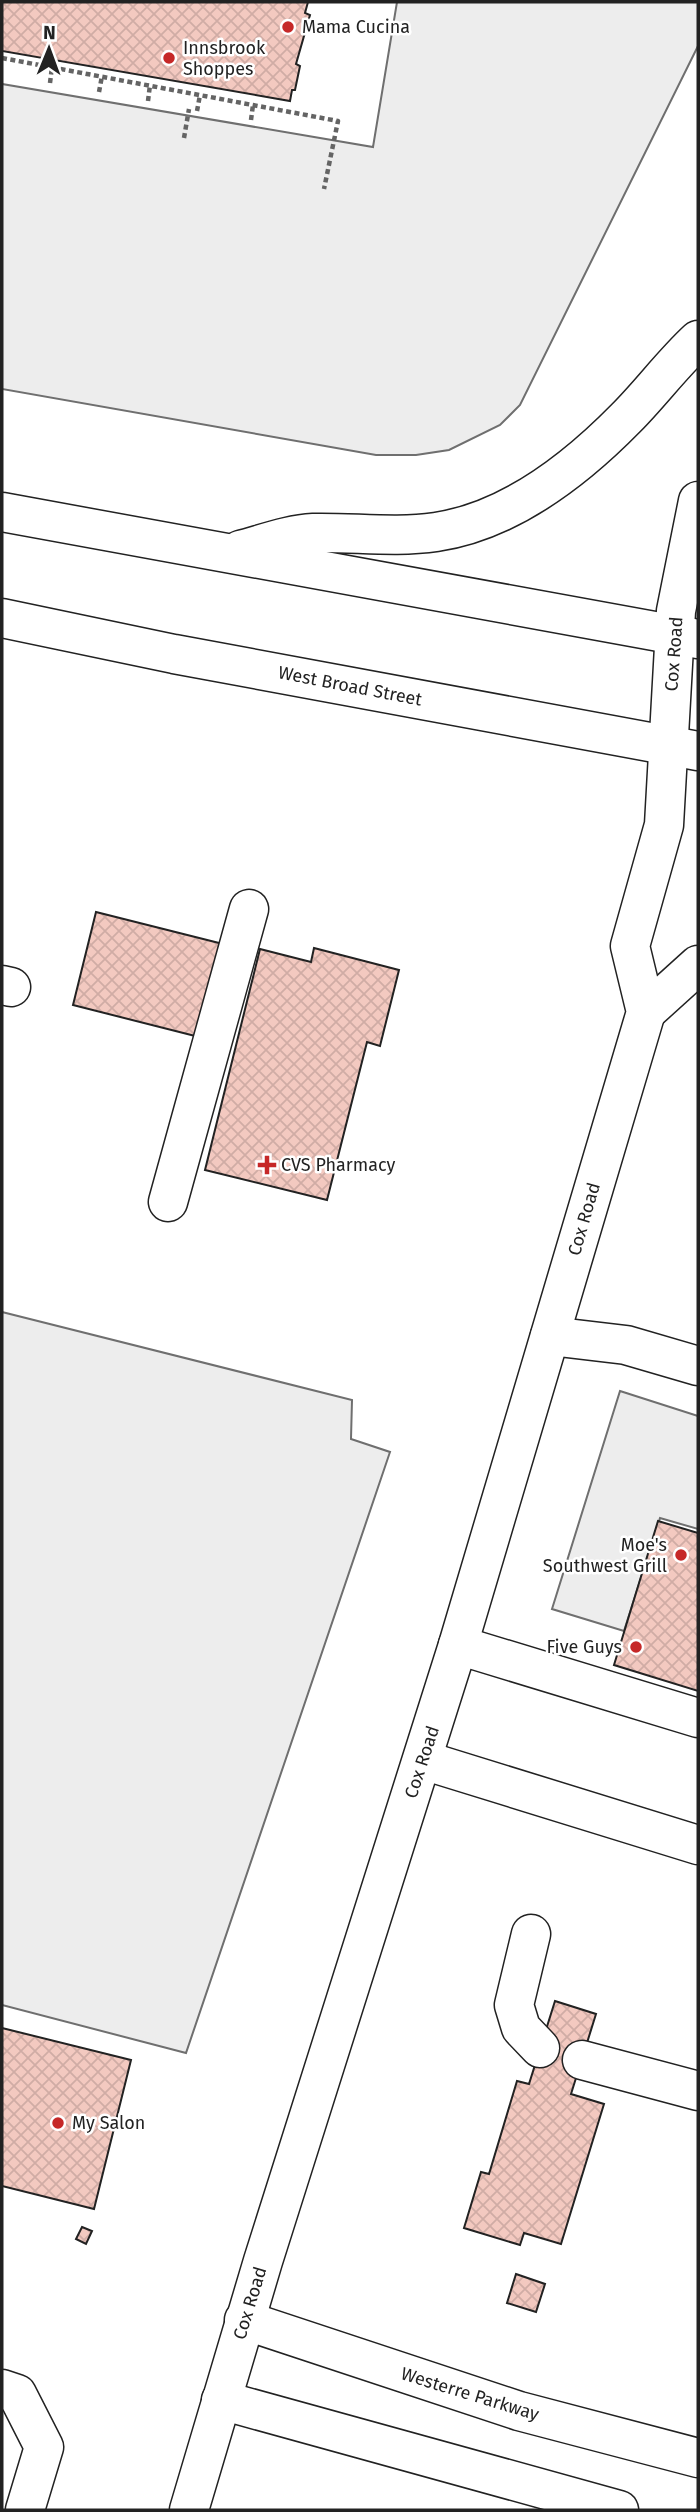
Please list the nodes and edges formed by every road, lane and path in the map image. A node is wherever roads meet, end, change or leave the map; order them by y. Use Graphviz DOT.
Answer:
graph roads {
  1 [pos="2,58"];
  2 [pos="52,67"];
  3 [pos="102,76"];
  4 [pos="50,83"];
  5 [pos="150,85"];
  6 [pos="99,92"];
  7 [pos="200,95"];
  8 [pos="148,101"];
  9 [pos="253,105"];
  10 [pos="189,109"];
  11 [pos="197,111"];
  12 [pos="250,120"];
  13 [pos="184,138"];
  14 [pos="324,189"];
  15 [pos="698,340"];
  16 [pos="698,501"];
  17 [pos="2,512"];
  18 [pos="226,553"];
  19 [pos="2,618"];
  20 [pos="686,637"];
  21 [pos="683,749"];
  22 [pos="249,909"];
  23 [pos="698,965"];
  24 [pos="646,1012"];
  25 [pos="169,1202"];
  26 [pos="550,1336"];
  27 [pos="698,1366"];
  28 [pos="458,1645"];
  29 [pos="698,1717"];
  30 [pos="423,1759"];
  31 [pos="698,1845"];
  32 [pos="531,1934"];
  33 [pos="540,2048"];
  34 [pos="582,2060"];
  35 [pos="698,2091"];
  36 [pos="244,2320"];
  37 [pos="2,2389"];
  38 [pos="222,2400"];
  39 [pos="698,2458"];
  40 [pos="25,2510"];
  41 [pos="189,2510"];
  42 [pos="619,2510"];
  1 -- 2 [label="path"];
  2 -- 3 [label="path"];
  2 -- 4 [label="path"];
  3 -- 5 [label="path"];
  3 -- 6 [label="path"];
  5 -- 7 [label="path"];
  5 -- 8 [label="path"];
  7 -- 9 [label="path"];
  7 -- 11 [label="path"];
  9 -- 12 [label="path"];
  9 -- 14 [label="path"];
  10 -- 13 [label="path"];
  15 -- 18 [label="main road"];
  16 -- 20 [label="main road, Cox Road"];
  17 -- 18 [label="main road"];
  18 -- 20 [label="main road"];
  19 -- 21 [label="main road, West Broad Street"];
  20 -- 21 [label="main road, Cox Road"];
  21 -- 24 [label="main road, Cox Road"];
  22 -- 25 [label="main road"];
  23 -- 24 [label="main road"];
  24 -- 26 [label="main road, Cox Road"];
  26 -- 27 [label="main road"];
  26 -- 28 [label="main road, Cox Road"];
  28 -- 29 [label="main road"];
  28 -- 30 [label="main road, Cox Road"];
  30 -- 31 [label="main road"];
  30 -- 36 [label="main road, Cox Road"];
  32 -- 33 [label="main road"];
  34 -- 35 [label="main road"];
  36 -- 38 [label="main road, Cox Road"];
  36 -- 39 [label="main road, Westerre Parkway"];
  37 -- 40 [label="main road"];
  38 -- 41 [label="main road, Cox Road"];
  38 -- 42 [label="main road"];
}
